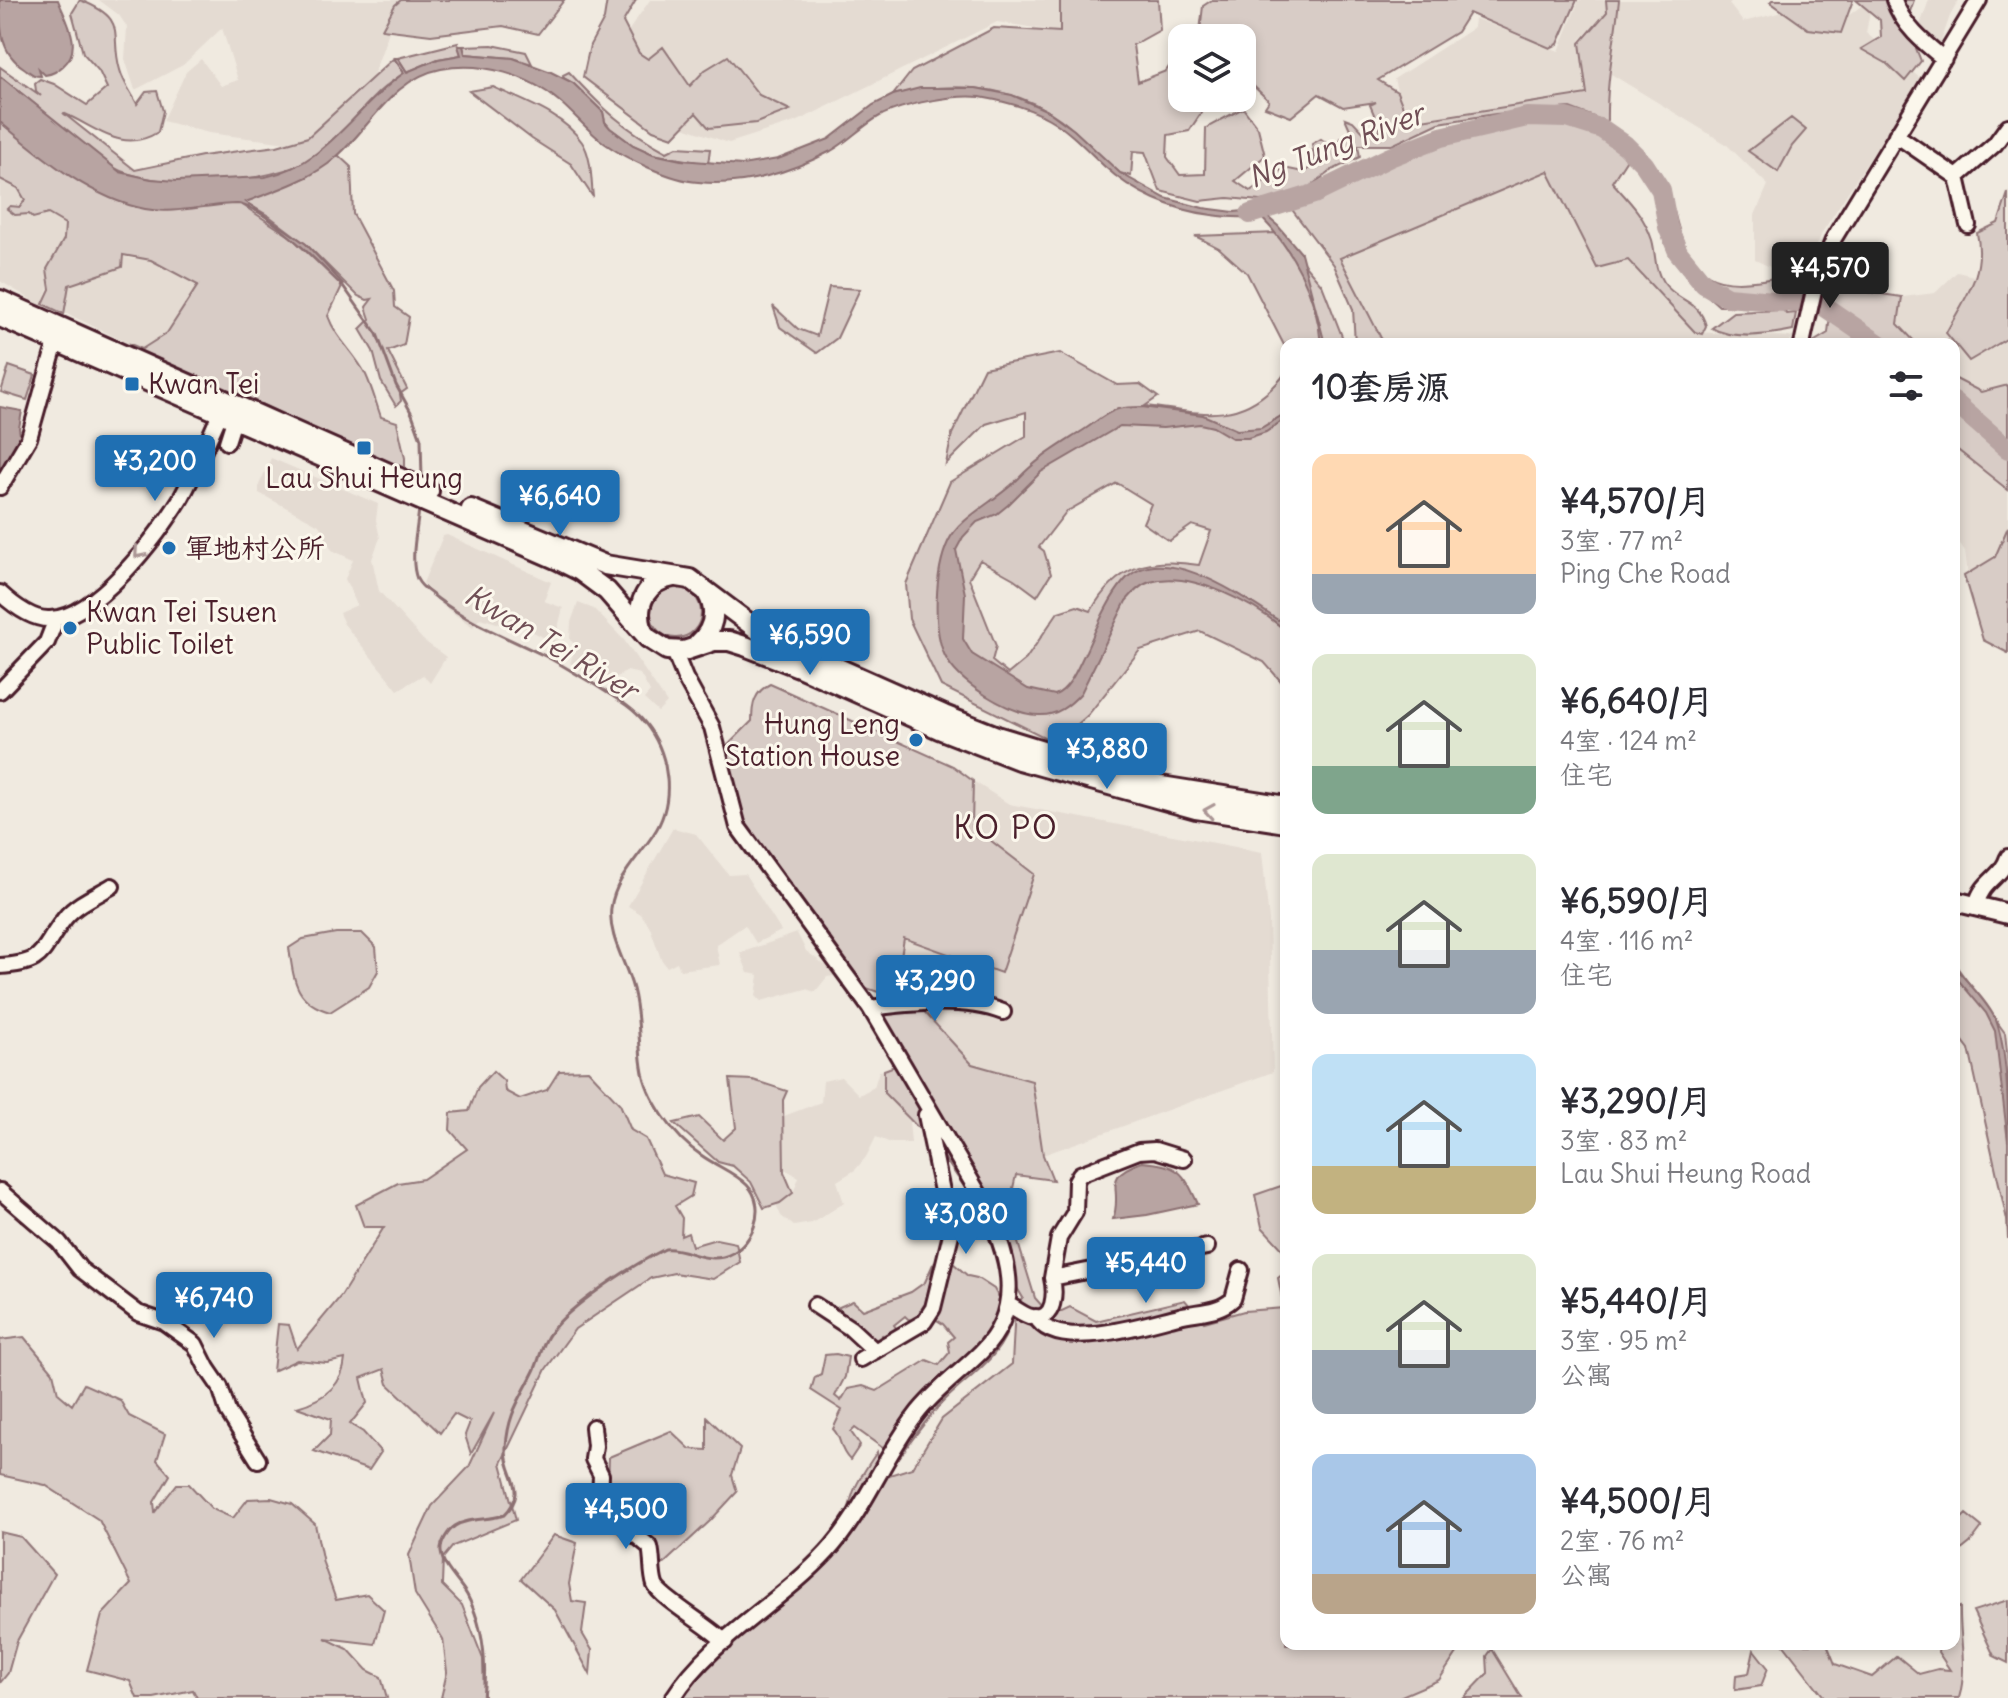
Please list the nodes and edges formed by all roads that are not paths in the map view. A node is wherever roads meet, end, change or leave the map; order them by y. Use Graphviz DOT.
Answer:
graph roads {
  1 [pos="1894,0"];
  2 [pos="1979,0"];
  3 [pos="1944,59"];
  4 [pos="2008,126"];
  5 [pos="1896,135"];
  6 [pos="1957,177"];
  7 [pos="1968,225"];
  8 [pos="0,300"];
  9 [pos="0,317"];
  10 [pos="1804,338"];
  11 [pos="56,342"];
  12 [pos="227,417"];
  13 [pos="227,442"];
  14 [pos="397,484"];
  15 [pos="0,487"];
  16 [pos="431,499"];
  17 [pos="673,577"];
  18 [pos="706,590"];
  19 [pos="0,593"];
  20 [pos="56,619"];
  21 [pos="645,634"];
  22 [pos="697,645"];
  23 [pos="674,651"];
  24 [pos="0,691"];
  25 [pos="1280,805"];
  26 [pos="1280,822"];
  27 [pos="2008,857"];
  28 [pos="112,886"];
  29 [pos="1960,902"];
  30 [pos="1976,905"];
  31 [pos="2008,914"];
  32 [pos="0,966"];
  33 [pos="870,1008"];
  34 [pos="1003,1012"];
  35 [pos="923,1101"];
  36 [pos="1184,1159"];
  37 [pos="0,1191"];
  38 [pos="1207,1247"];
  39 [pos="1241,1270"];
  40 [pos="1052,1278"];
  41 [pos="815,1305"];
  42 [pos="1009,1305"];
  43 [pos="1036,1317"];
  44 [pos="593,1427"];
  45 [pos="258,1460"];
  46 [pos="725,1642"];
  47 [pos="673,1698"];
  1 -- 3 [label="street"];
  2 -- 3 [label="street"];
  3 -- 5 [label="street"];
  4 -- 6 [label="street"];
  5 -- 6 [label="street"];
  5 -- 10 [label="street"];
  6 -- 7 [label="street"];
  8 -- 14 [label="main road"];
  9 -- 11 [label="main road"];
  11 -- 12 [label="main road"];
  11 -- 15 [label="street"];
  12 -- 13 [label="street"];
  12 -- 14 [label="main road"];
  12 -- 20 [label="street, one-way"];
  14 -- 16 [label="main road"];
  16 -- 17 [label="main road"];
  16 -- 21 [label="main road"];
  17 -- 18 [label="main road"];
  17 -- 21 [label="main road"];
  18 -- 22 [label="main road"];
  18 -- 25 [label="main road"];
  19 -- 20 [label="street"];
  20 -- 24 [label="street"];
  21 -- 23 [label="main road"];
  22 -- 23 [label="main road"];
  26 -- 22 [label="main road, one-way"];
  23 -- 33 [label="street"];
  27 -- 30 [label="street"];
  28 -- 32 [label="street"];
  29 -- 30 [label="main road"];
  30 -- 31 [label="main road"];
  33 -- 34 [label="street"];
  33 -- 35 [label="street"];
  35 -- 41 [label="street"];
  35 -- 42 [label="street"];
  36 -- 40 [label="street"];
  37 -- 45 [label="street"];
  38 -- 40 [label="street"];
  39 -- 43 [label="street"];
  40 -- 43 [label="street"];
  42 -- 43 [label="street"];
  42 -- 46 [label="street"];
  44 -- 46 [label="street"];
  46 -- 47 [label="street"];
}
